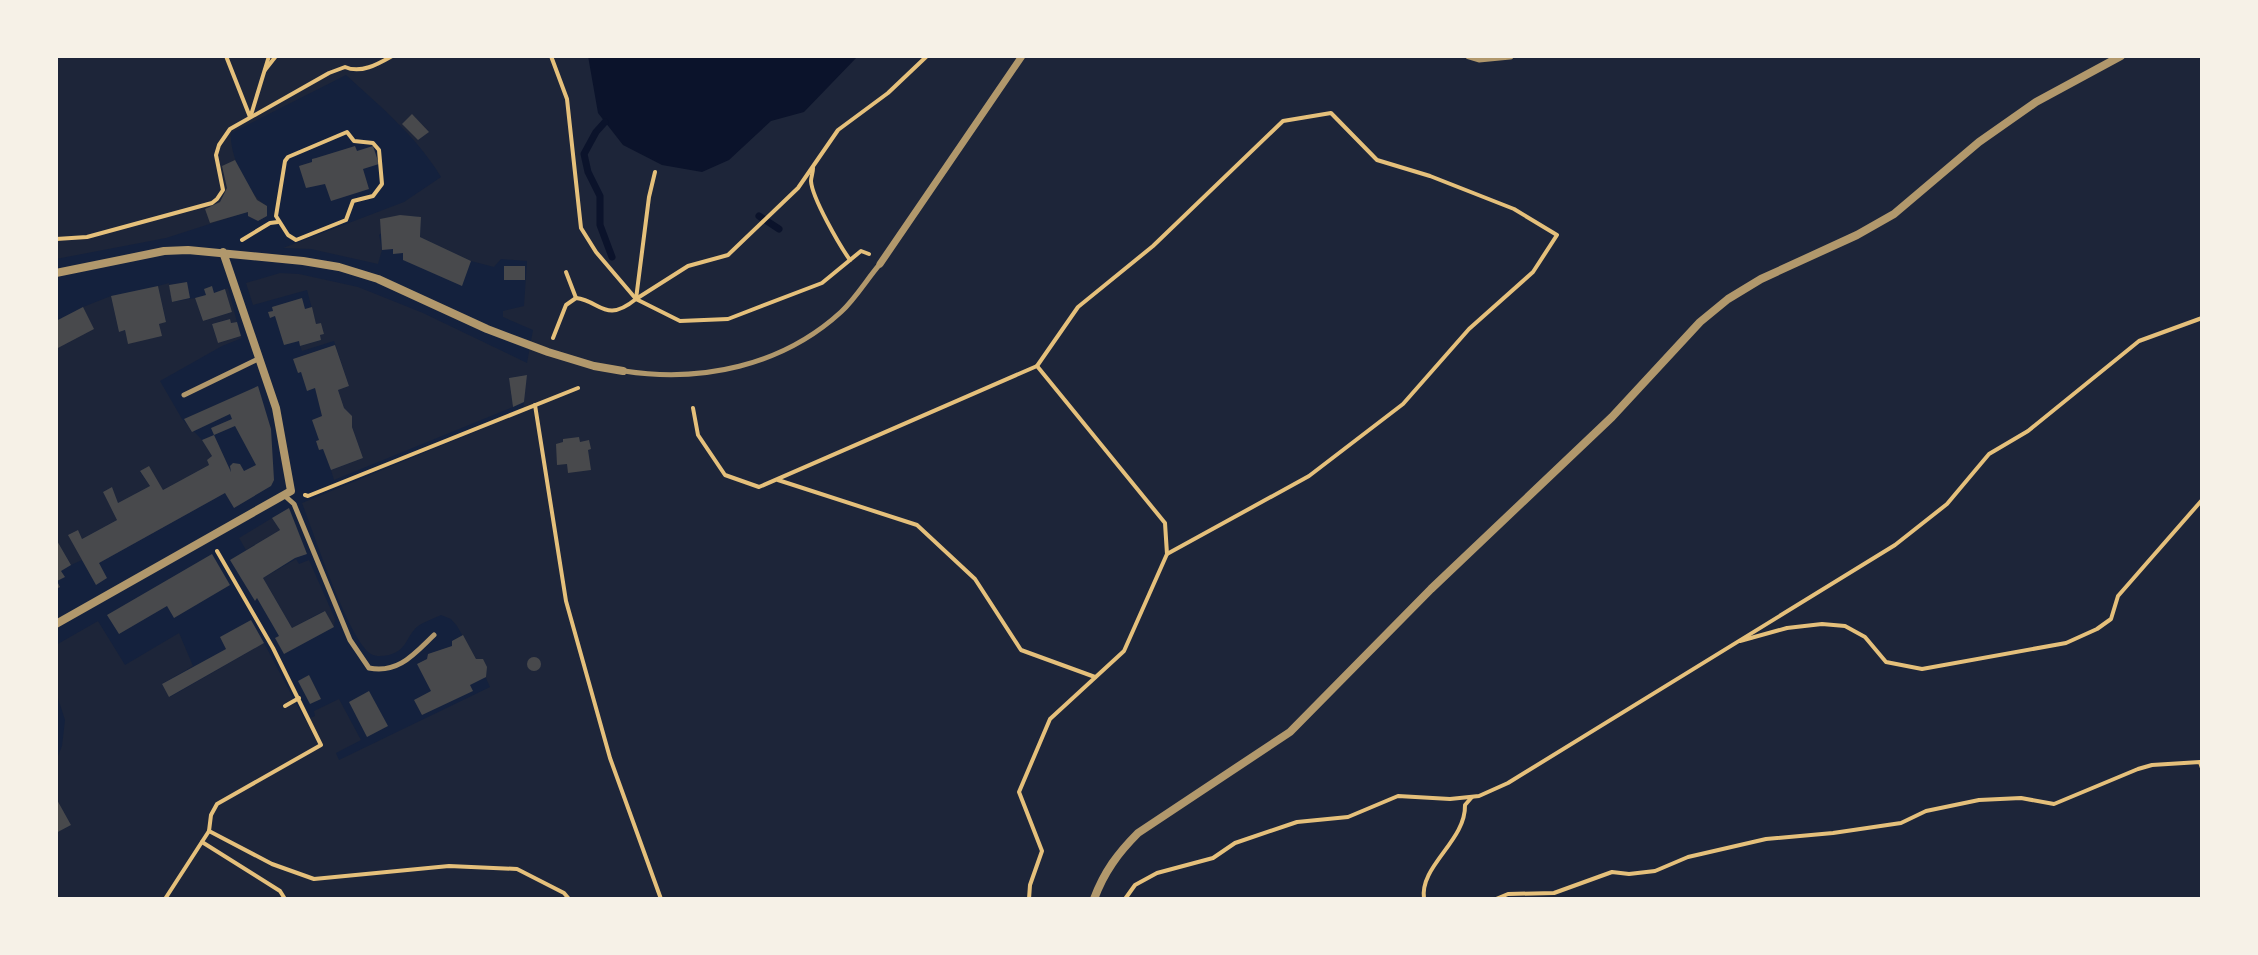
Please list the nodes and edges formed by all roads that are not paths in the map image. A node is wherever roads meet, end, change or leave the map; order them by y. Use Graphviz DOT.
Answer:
graph roads {
  1 [pos="1022,56"];
  2 [pos="1469,56"];
  3 [pos="1510,56"];
  4 [pos="2121,56"];
  5 [pos="223,252"];
  6 [pos="880,264"];
  7 [pos="56,273"];
  8 [pos="258,359"];
  9 [pos="623,371"];
  10 [pos="184,395"];
  11 [pos="287,493"];
  12 [pos="56,624"];
  13 [pos="434,635"];
  14 [pos="1094,899"];
  1 -- 6 [label="street"];
  2 -- 3 [label="street"];
  4 -- 14 [label="street"];
  5 -- 7 [label="street"];
  5 -- 8 [label="street"];
  5 -- 9 [label="street"];
  6 -- 9 [label="lane"];
  8 -- 10 [label="lane"];
  8 -- 11 [label="street"];
  11 -- 12 [label="street"];
  11 -- 13 [label="lane"];
}
